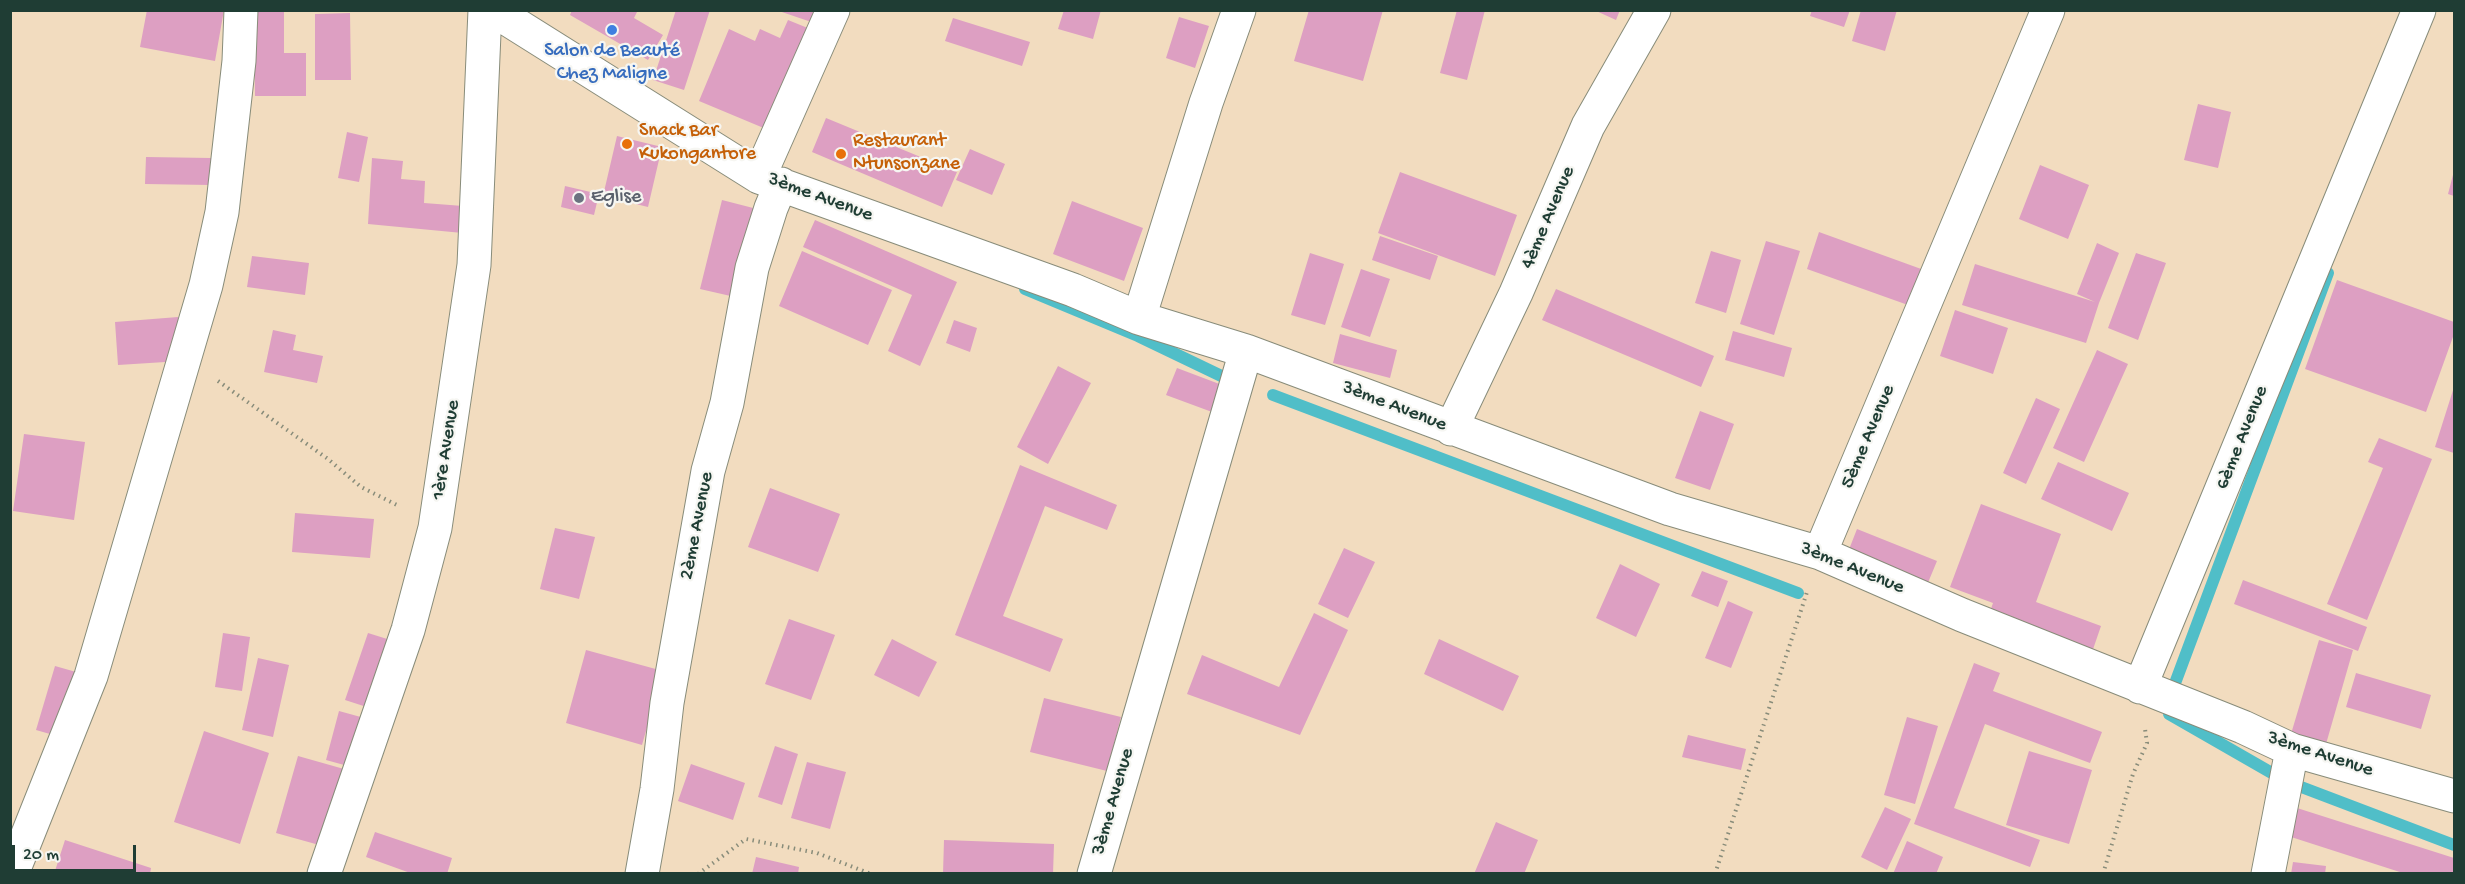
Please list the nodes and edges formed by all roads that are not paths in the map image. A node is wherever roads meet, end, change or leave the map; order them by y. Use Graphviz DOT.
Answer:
graph roads {
  1 [pos="241,10"];
  2 [pos="485,10"];
  3 [pos="494,10"];
  4 [pos="833,10"];
  5 [pos="1239,10"];
  6 [pos="1654,10"];
  7 [pos="2048,10"];
  8 [pos="2419,10"];
  9 [pos="770,180"];
  10 [pos="1139,318"];
  11 [pos="1246,351"];
  12 [pos="1451,429"];
  13 [pos="1820,553"];
  14 [pos="2140,687"];
  15 [pos="2292,750"];
  16 [pos="2454,796"];
  17 [pos="12,873"];
  18 [pos="324,873"];
  19 [pos="642,873"];
  20 [pos="1094,873"];
  21 [pos="2268,873"];
  1 -- 17 [label="street"];
  2 -- 18 [label="street, 1ère Avenue"];
  3 -- 9 [label="street, 3ème Avenue"];
  4 -- 9 [label="street, 2ème Avenue"];
  5 -- 10 [label="street"];
  6 -- 12 [label="street, 4ème Avenue"];
  7 -- 13 [label="street, 5ème Avenue"];
  8 -- 14 [label="street, 6ème Avenue"];
  9 -- 10 [label="street, 3ème Avenue"];
  9 -- 19 [label="street, 2ème Avenue"];
  10 -- 11 [label="street, 3ème Avenue"];
  11 -- 12 [label="street, 3ème Avenue"];
  11 -- 20 [label="street, 3ème Avenue"];
  12 -- 13 [label="street, 3ème Avenue"];
  13 -- 14 [label="street, 3ème Avenue"];
  14 -- 15 [label="street, 3ème Avenue"];
  15 -- 16 [label="street, 3ème Avenue"];
  15 -- 21 [label="street"];
}
